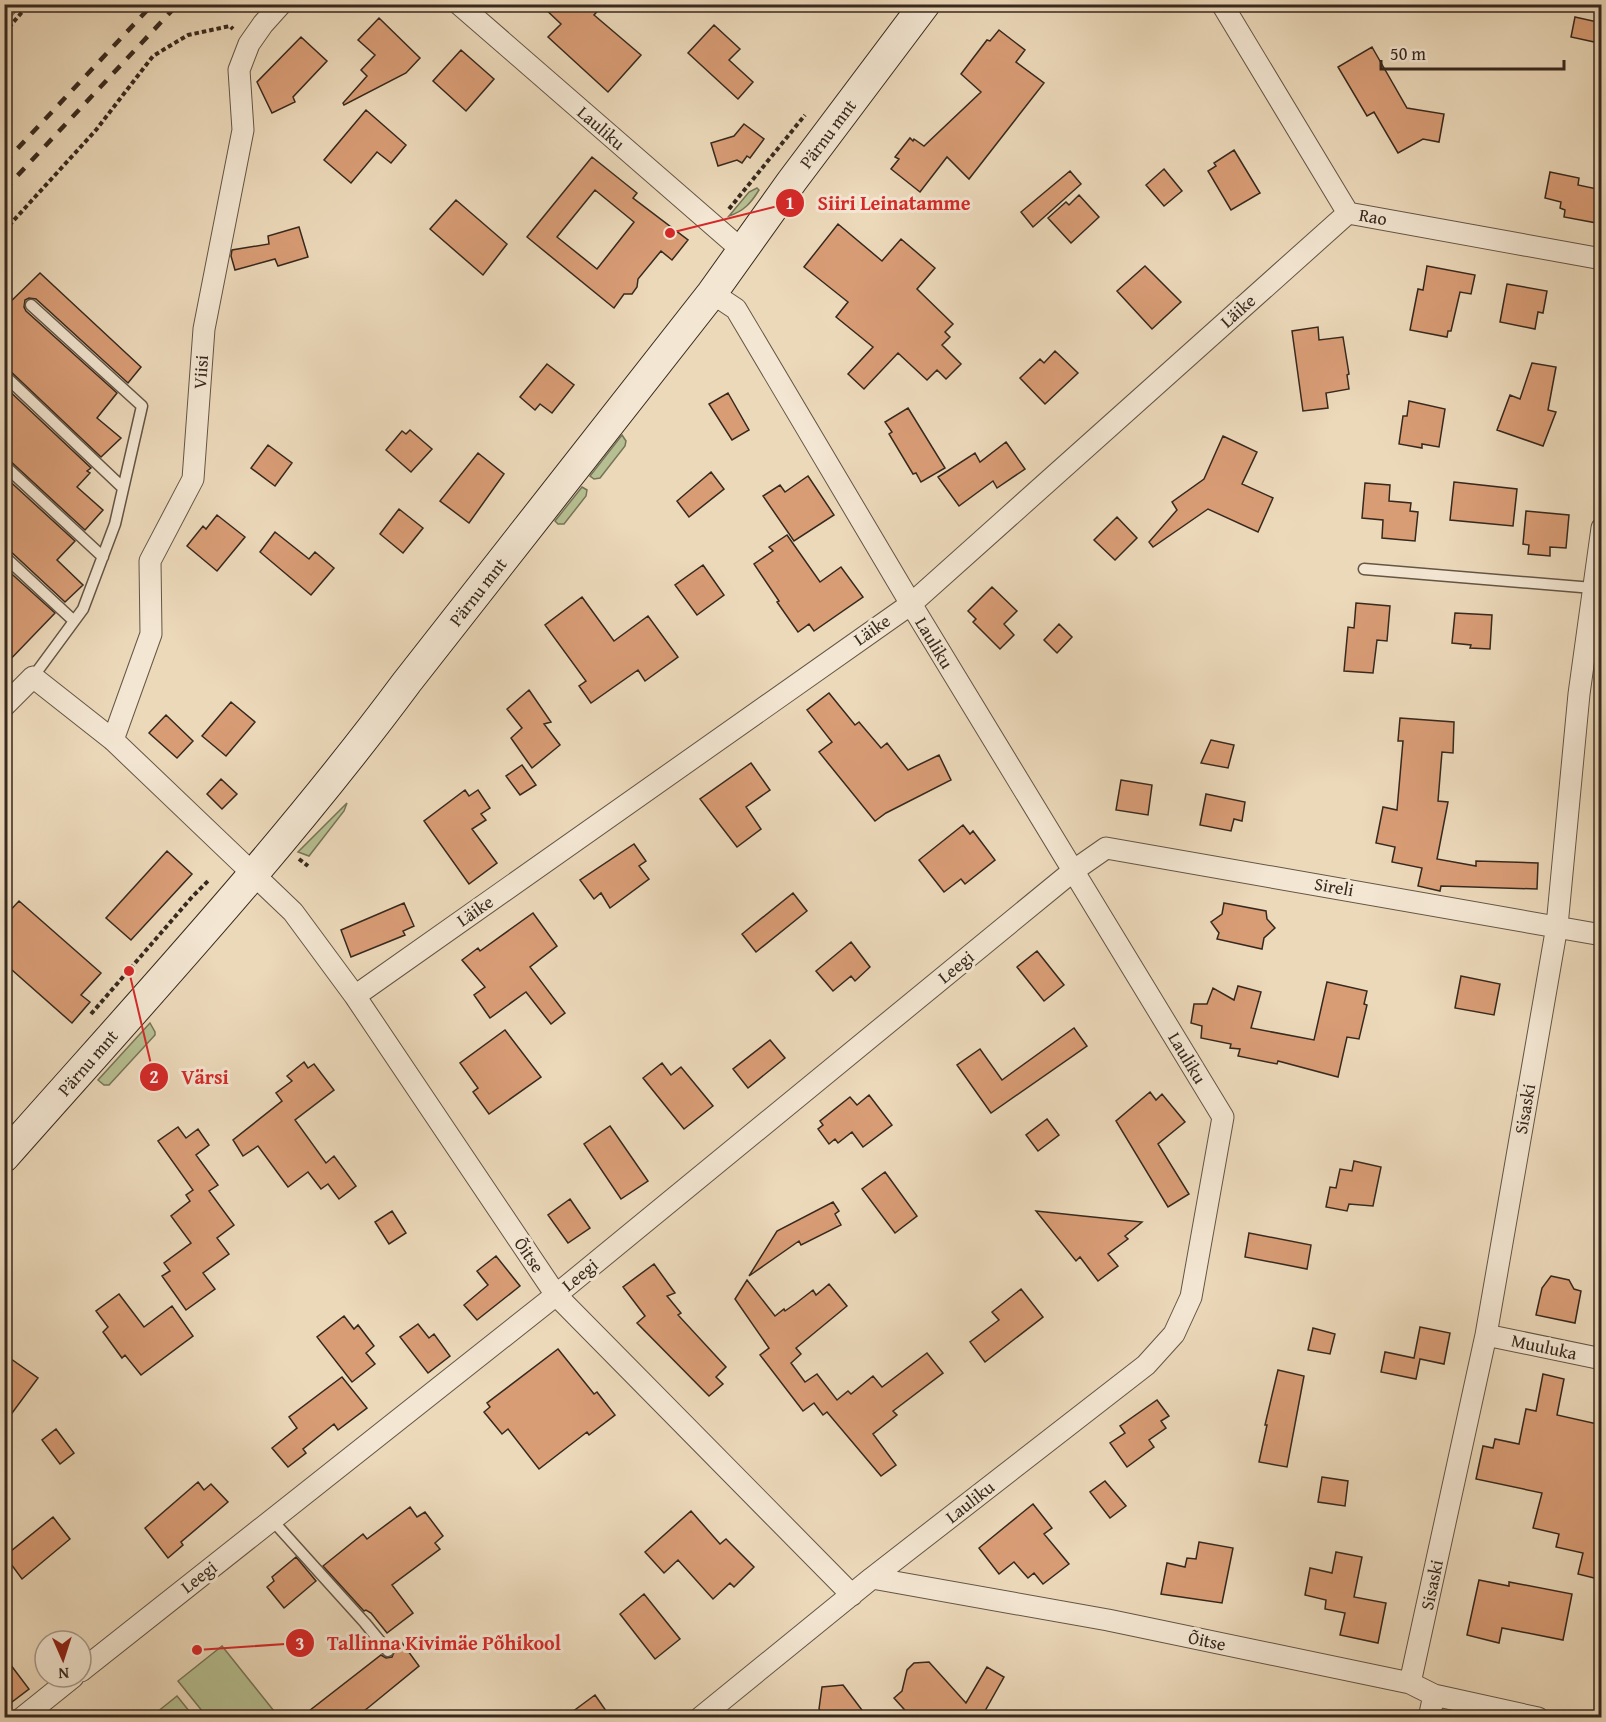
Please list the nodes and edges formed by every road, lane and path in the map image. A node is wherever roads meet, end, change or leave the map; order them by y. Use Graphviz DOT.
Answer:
graph roads {
  1 [pos="28,4"];
  2 [pos="281,4"];
  3 [pos="459,4"];
  4 [pos="925,4"];
  5 [pos="1222,4"];
  6 [pos="4,33"];
  7 [pos="249,44"];
  8 [pos="1348,213"];
  9 [pos="4,231"];
  10 [pos="743,251"];
  11 [pos="1602,259"];
  12 [pos="712,293"];
  13 [pos="31,305"];
  14 [pos="4,375"];
  15 [pos="4,465"];
  16 [pos="122,487"];
  17 [pos="1602,528"];
  18 [pos="4,556"];
  19 [pos="103,557"];
  20 [pos="1364,569"];
  21 [pos="1593,588"];
  22 [pos="911,603"];
  23 [pos="74,621"];
  24 [pos="33,677"];
  25 [pos="4,706"];
  26 [pos="113,740"];
  27 [pos="245,865"];
  28 [pos="1073,871"];
  29 [pos="1557,926"];
  30 [pos="1602,935"];
  31 [pos="355,996"];
  32 [pos="90,1016"];
  33 [pos="4,1157"];
  34 [pos="556,1295"];
  35 [pos="1486,1335"];
  36 [pos="1602,1359"];
  37 [pos="272,1520"];
  38 [pos="872,1578"];
  39 [pos="852,1595"];
  40 [pos="388,1651"];
  41 [pos="93,1662"];
  42 [pos="1410,1683"];
  43 [pos="58,1689"];
  44 [pos="1434,1695"];
  45 [pos="22,1718"];
  46 [pos="700,1718"];
  47 [pos="1429,1718"];
  48 [pos="1538,1718"];
  1 -- 6 [label="path"];
  2 -- 7 [label="street, Viisi"];
  3 -- 10 [label="street, Lauliku"];
  4 -- 10 [label="main road, Pärnu mnt"];
  5 -- 8 [label="street, Rao"];
  7 -- 9 [label="path"];
  7 -- 26 [label="street, Viisi"];
  8 -- 11 [label="street, Rao"];
  8 -- 22 [label="street, Läike"];
  10 -- 12 [label="main road, Pärnu mnt"];
  12 -- 22 [label="street, Lauliku"];
  12 -- 27 [label="main road, Pärnu mnt"];
  13 -- 16 [label="lane"];
  14 -- 16 [label="lane"];
  15 -- 19 [label="lane"];
  16 -- 19 [label="lane"];
  17 -- 21 [label="street, Sisaski"];
  18 -- 23 [label="lane"];
  19 -- 23 [label="lane"];
  20 -- 21 [label="lane"];
  21 -- 29 [label="street, Sisaski"];
  22 -- 28 [label="street, Lauliku"];
  22 -- 31 [label="street, Läike"];
  23 -- 24 [label="lane"];
  24 -- 25 [label="street"];
  24 -- 26 [label="street, Õitse"];
  26 -- 27 [label="street, Õitse"];
  27 -- 31 [label="street, Õitse"];
  27 -- 32 [label="path"];
  27 -- 33 [label="main road, Pärnu mnt"];
  28 -- 29 [label="street, Sireli"];
  28 -- 34 [label="street, Leegi"];
  28 -- 38 [label="street, Lauliku"];
  29 -- 30 [label="street, Sireli"];
  29 -- 35 [label="street, Sisaski"];
  31 -- 34 [label="street, Õitse"];
  34 -- 37 [label="street, Leegi"];
  34 -- 39 [label="street, Õitse"];
  35 -- 36 [label="street, Muuluka"];
  35 -- 42 [label="street, Sisaski"];
  37 -- 40 [label="lane"];
  37 -- 41 [label="street, Leegi"];
  38 -- 39 [label="street, Lauliku"];
  38 -- 42 [label="street, Õitse"];
  39 -- 46 [label="street, Lauliku"];
  42 -- 44 [label="street, Õitse"];
  43 -- 45 [label="street"];
  44 -- 47 [label="street"];
  44 -- 48 [label="street, Õitse"];
}
